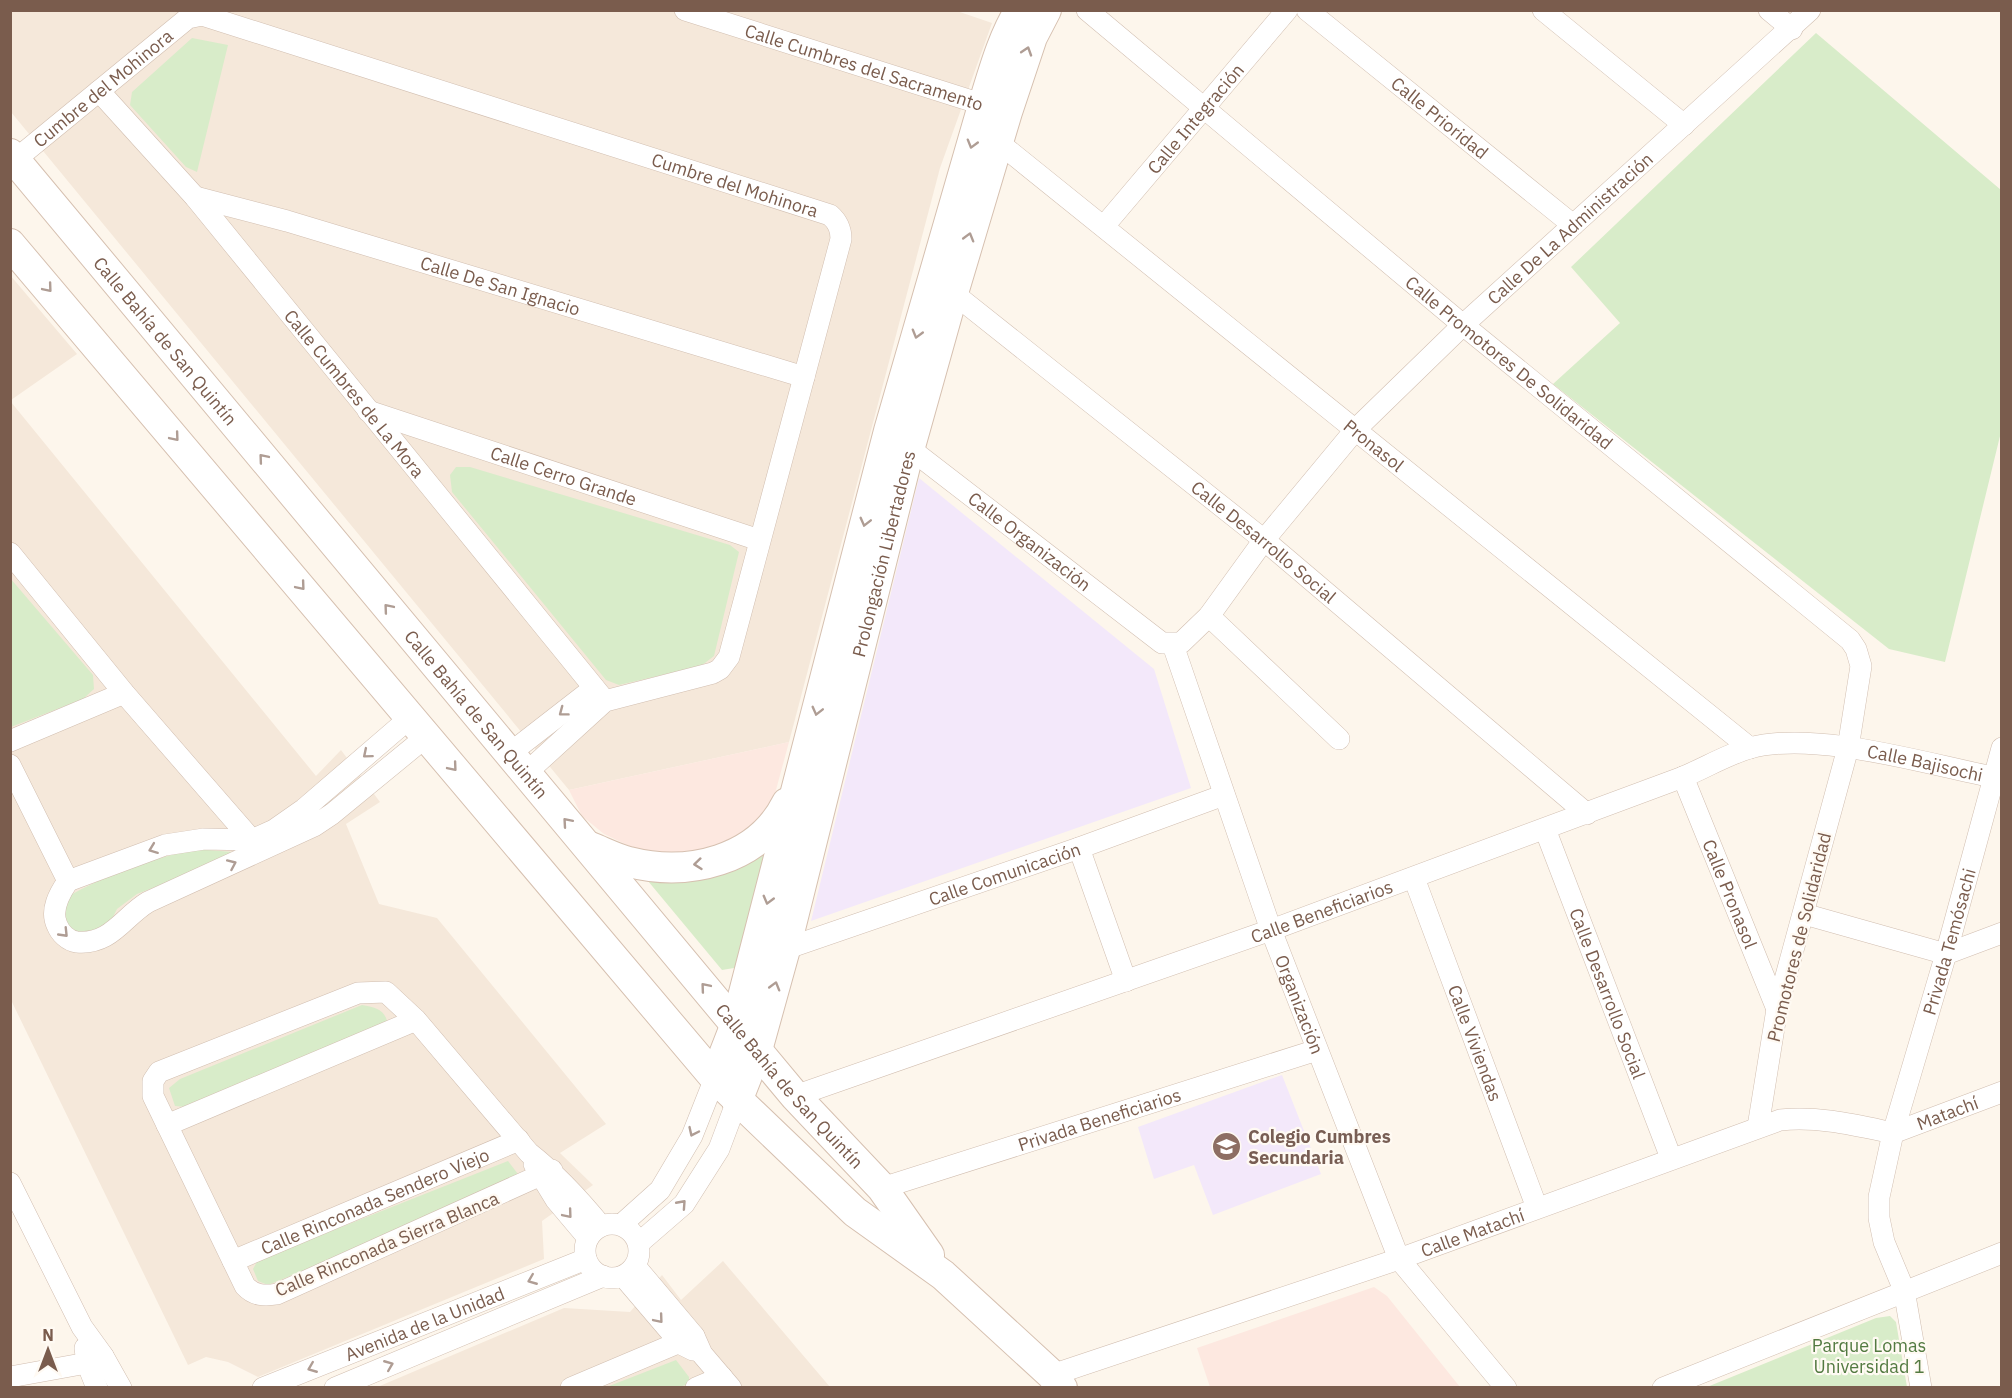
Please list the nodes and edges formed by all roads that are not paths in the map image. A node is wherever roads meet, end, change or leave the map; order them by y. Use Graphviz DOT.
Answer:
graph roads {
  1 [pos="686,10"];
  2 [pos="1020,10"];
  3 [pos="1046,10"];
  4 [pos="1087,10"];
  5 [pos="1287,10"];
  6 [pos="1306,10"];
  7 [pos="1543,10"];
  8 [pos="1769,10"];
  9 [pos="1810,10"];
  10 [pos="1792,29"];
  11 [pos="99,91"];
  12 [pos="995,109"];
  13 [pos="1204,110"];
  14 [pos="1684,124"];
  15 [pos="998,142"];
  16 [pos="12,160"];
  17 [pos="195,197"];
  18 [pos="1573,225"];
  19 [pos="1104,226"];
  20 [pos="10,244"];
  21 [pos="943,285"];
  22 [pos="1463,325"];
  23 [pos="804,377"];
  24 [pos="368,411"];
  25 [pos="1356,429"];
  26 [pos="899,440"];
  27 [pos="759,540"];
  28 [pos="1264,540"];
  29 [pos="10,553"];
  30 [pos="1209,615"];
  31 [pos="1173,645"];
  32 [pos="124,693"];
  33 [pos="599,695"];
  34 [pos="419,726"];
  35 [pos="1339,739"];
  36 [pos="10,741"];
  37 [pos="1750,748"];
  38 [pos="1848,748"];
  39 [pos="2001,748"];
  40 [pos="517,764"];
  41 [pos="10,765"];
  42 [pos="1997,776"];
  43 [pos="1683,777"];
  44 [pos="813,780"];
  45 [pos="1224,795"];
  46 [pos="1587,814"];
  47 [pos="1545,829"];
  48 [pos="256,846"];
  49 [pos="588,846"];
  50 [pos="1079,848"];
  51 [pos="1413,878"];
  52 [pos="68,881"];
  53 [pos="1804,914"];
  54 [pos="1271,930"];
  55 [pos="2001,933"];
  56 [pos="785,949"];
  57 [pos="1946,954"];
  58 [pos="1126,981"];
  59 [pos="1777,1009"];
  60 [pos="416,1020"];
  61 [pos="736,1024"];
  62 [pos="757,1050"];
  63 [pos="1317,1050"];
  64 [pos="716,1078"];
  65 [pos="2001,1092"];
  66 [pos="795,1096"];
  67 [pos="737,1101"];
  68 [pos="167,1125"];
  69 [pos="1758,1127"];
  70 [pos="1893,1133"];
  71 [pos="524,1147"];
  72 [pos="1671,1158"];
  73 [pos="546,1174"];
  74 [pos="10,1183"];
  75 [pos="882,1188"];
  76 [pos="1537,1208"];
  77 [pos="599,1237"];
  78 [pos="639,1243"];
  79 [pos="2001,1253"];
  80 [pos="1399,1259"];
  81 [pos="233,1261"];
  82 [pos="620,1273"];
  83 [pos="943,1275"];
  84 [pos="1904,1290"];
  85 [pos="692,1345"];
  86 [pos="95,1359"];
  87 [pos="10,1377"];
  88 [pos="1057,1381"];
  89 [pos="727,1382"];
  90 [pos="97,1388"];
  91 [pos="121,1388"];
  92 [pos="263,1388"];
  93 [pos="335,1388"];
  94 [pos="571,1388"];
  95 [pos="696,1388"];
  96 [pos="1506,1388"];
  97 [pos="1663,1388"];
  98 [pos="1921,1388"];
  1 -- 12 [label="street, Calle Cumbres del Sacramento"];
  2 -- 12 [label="street, Prolongación Libertadores"];
  12 -- 3 [label="street, Prolongación Libertadores, one-way"];
  4 -- 13 [label="street, Calle Promotores De Solidaridad"];
  5 -- 13 [label="street, Calle Integración"];
  6 -- 18 [label="street, Calle Prioridad"];
  7 -- 14 [label="street"];
  8 -- 10 [label="street"];
  9 -- 10 [label="street, Calle De La Administración"];
  10 -- 14 [label="street, Calle De La Administración"];
  11 -- 16 [label="street, Cumbre del Mohinora"];
  11 -- 17 [label="street, Calle Cumbres de La Mora"];
  11 -- 23 [label="street, Cumbre del Mohinora"];
  12 -- 15 [label="street, Prolongación Libertadores"];
  12 -- 21 [label="street, Prolongación Libertadores, one-way"];
  13 -- 19 [label="street, Calle Integración"];
  13 -- 22 [label="street, Calle Promotores De Solidaridad"];
  14 -- 18 [label="street, Calle De La Administración"];
  15 -- 19 [label="street, Pronasol"];
  21 -- 15 [label="street, Prolongación Libertadores, one-way"];
  40 -- 16 [label="street, Calle Bahía de San Quintín, one-way"];
  17 -- 23 [label="street, Calle De San Ignacio"];
  17 -- 24 [label="street, Calle Cumbres de La Mora"];
  18 -- 22 [label="street, Calle De La Administración"];
  19 -- 25 [label="street, Pronasol"];
  20 -- 34 [label="street, Calle Bahía de San Quintín, one-way"];
  21 -- 26 [label="street, Prolongación Libertadores"];
  21 -- 28 [label="street, Calle Desarrollo Social"];
  22 -- 25 [label="street, Calle De La Administración"];
  22 -- 38 [label="street, Calle Promotores De Solidaridad"];
  23 -- 27 [label="street, Cumbre del Mohinora"];
  24 -- 27 [label="street, Calle Cerro Grande"];
  24 -- 33 [label="street, Calle Cumbres de La Mora"];
  25 -- 28 [label="street, Calle De La Administración"];
  25 -- 37 [label="street, Pronasol"];
  26 -- 31 [label="street, Calle Organización"];
  26 -- 44 [label="street, Prolongación Libertadores"];
  27 -- 33 [label="street, Cumbre del Mohinora"];
  28 -- 30 [label="street, Calle De La Administración"];
  28 -- 46 [label="street, Calle Desarrollo Social"];
  29 -- 32 [label="street"];
  30 -- 31 [label="street, Calle De La Administración"];
  30 -- 35 [label="street"];
  31 -- 45 [label="street, Organización"];
  32 -- 36 [label="street"];
  32 -- 48 [label="street"];
  33 -- 40 [label="street, Cumbre del Mohinora"];
  34 -- 48 [label="street"];
  34 -- 64 [label="street, Calle Bahía de San Quintín, one-way"];
  37 -- 38 [label="street, Calle Beneficiarios"];
  37 -- 43 [label="street, Calle Beneficiarios"];
  38 -- 42 [label="street, Calle Bajisochi"];
  38 -- 53 [label="street, Promotores de Solidaridad"];
  39 -- 42 [label="street, Privada Temósachi"];
  49 -- 40 [label="street, Calle Bahía de San Quintín, one-way"];
  41 -- 52 [label="street"];
  42 -- 57 [label="street, Privada Temósachi"];
  43 -- 46 [label="street, Calle Beneficiarios"];
  43 -- 59 [label="street, Calle Pronasol"];
  44 -- 49 [label="street, one-way"];
  44 -- 56 [label="street, Prolongación Libertadores"];
  44 -- 61 [label="street, Prolongación Libertadores, one-way"];
  45 -- 50 [label="street, Calle Comunicación"];
  45 -- 54 [label="street, Organización"];
  46 -- 47 [label="street, Calle Beneficiarios"];
  47 -- 51 [label="street, Calle Beneficiarios"];
  47 -- 72 [label="street, Calle Desarrollo Social"];
  48 -- 52 [label="street, one-way"];
  52 -- 48 [label="street, one-way"];
  61 -- 49 [label="street, Calle Bahía de San Quintín, one-way"];
  50 -- 56 [label="street, Calle Comunicación"];
  50 -- 58 [label="street"];
  51 -- 54 [label="street, Calle Beneficiarios"];
  51 -- 76 [label="street, Calle Viviendas"];
  53 -- 57 [label="street"];
  53 -- 59 [label="street, Promotores de Solidaridad"];
  54 -- 58 [label="street, Calle Beneficiarios"];
  54 -- 63 [label="street, Organización"];
  55 -- 57 [label="street"];
  62 -- 56 [label="street, Prolongación Libertadores, one-way"];
  57 -- 70 [label="street, Privada Temósachi"];
  58 -- 66 [label="street, Calle Beneficiarios"];
  59 -- 69 [label="street, Promotores de Solidaridad"];
  60 -- 68 [label="street"];
  60 -- 68 [label="street, Calle Rinconada Sierra Blanca"];
  60 -- 71 [label="street, Calle Rinconada Sierra Blanca"];
  61 -- 62 [label="street, Calle Bahía de San Quintín"];
  61 -- 64 [label="street, Prolongación Libertadores"];
  62 -- 66 [label="street, Calle Bahía de San Quintín"];
  62 -- 67 [label="street, Prolongación Libertadores"];
  63 -- 75 [label="street, Privada Beneficiarios"];
  63 -- 80 [label="street, Organización"];
  64 -- 67 [label="street, Calle Bahía de San Quintín"];
  64 -- 77 [label="street, Avenida de la Unidad, one-way"];
  65 -- 70 [label="street, Matachí"];
  66 -- 75 [label="street, Calle Bahía de San Quintín"];
  78 -- 67 [label="street, one-way"];
  67 -- 83 [label="street, Calle Bahía de San Quintín"];
  68 -- 81 [label="street, Calle Rinconada Sierra Blanca"];
  69 -- 70 [label="street, Calle Matachí"];
  69 -- 72 [label="street, Calle Matachí"];
  70 -- 84 [label="street, Privada Temósachi"];
  71 -- 73 [label="street, Calle Rinconada Sierra Blanca"];
  71 -- 81 [label="street, Calle Rinconada Sendero Viejo"];
  72 -- 76 [label="street, Calle Matachí"];
  73 -- 77 [label="street, Calle Rinconada Sierra Blanca"];
  73 -- 81 [label="street, Calle Rinconada Sierra Blanca"];
  74 -- 86 [label="street"];
  75 -- 83 [label="street, Calle Bahía de San Quintín"];
  76 -- 80 [label="street, Calle Matachí"];
  77 -- 78 [label="street"];
  77 -- 82 [label="street"];
  77 -- 92 [label="street, Avenida de la Unidad, one-way"];
  78 -- 82 [label="street"];
  79 -- 84 [label="street"];
  80 -- 88 [label="street, Calle Matachí"];
  80 -- 96 [label="street, Organización"];
  82 -- 85 [label="street"];
  93 -- 82 [label="street, Avenida de la Unidad, one-way"];
  83 -- 88 [label="street, Calle Bahía de San Quintín"];
  84 -- 97 [label="street"];
  84 -- 98 [label="street, Privada Temósachi"];
  85 -- 89 [label="street"];
  85 -- 94 [label="street"];
  86 -- 87 [label="street"];
  86 -- 90 [label="street"];
  86 -- 91 [label="street"];
  89 -- 95 [label="street"];
}
